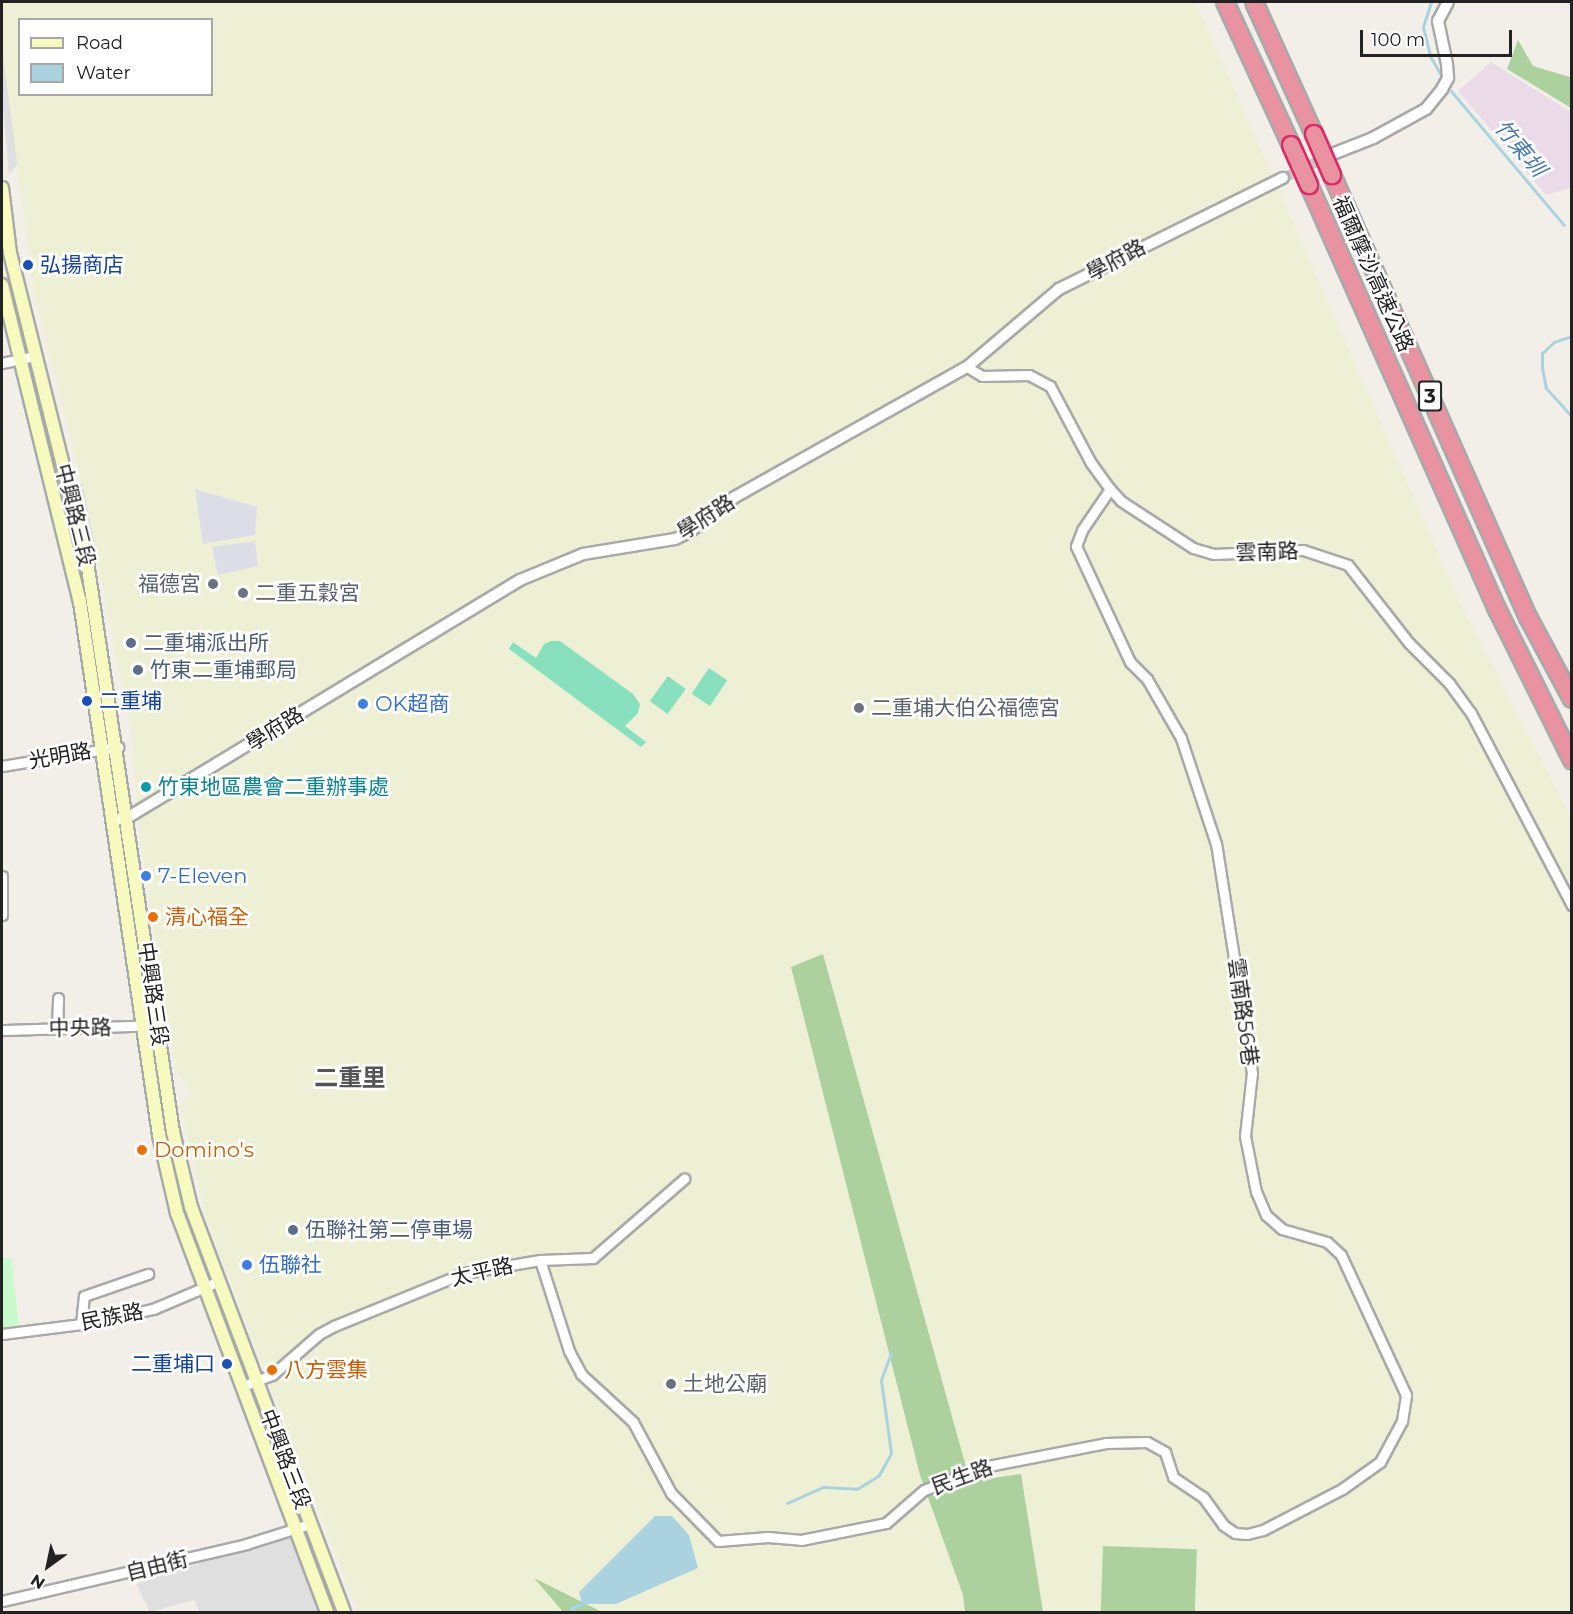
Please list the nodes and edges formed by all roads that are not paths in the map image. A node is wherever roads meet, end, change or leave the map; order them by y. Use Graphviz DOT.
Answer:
graph roads {
  1 [pos="1225,2"];
  2 [pos="1254,2"];
  3 [pos="1448,2"];
  4 [pos="1335,153"];
  5 [pos="1283,178"];
  6 [pos="2,188"];
  7 [pos="2,285"];
  8 [pos="34,356"];
  9 [pos="19,360"];
  10 [pos="2,363"];
  11 [pos="967,366"];
  12 [pos="1110,489"];
  13 [pos="1572,699"];
  14 [pos="118,747"];
  15 [pos="102,749"];
  16 [pos="1572,760"];
  17 [pos="2,766"];
  18 [pos="127,818"];
  19 [pos="113,820"];
  20 [pos="2,876"];
  21 [pos="1572,904"];
  22 [pos="2,915"];
  23 [pos="58,998"];
  24 [pos="158,1025"];
  25 [pos="142,1026"];
  26 [pos="57,1029"];
  27 [pos="2,1030"];
  28 [pos="684,1179"];
  29 [pos="540,1260"];
  30 [pos="148,1274"];
  31 [pos="217,1282"];
  32 [pos="204,1287"];
  33 [pos="81,1324"];
  34 [pos="2,1334"];
  35 [pos="256,1381"];
  36 [pos="243,1386"];
  37 [pos="1147,1442"];
  38 [pos="310,1524"];
  39 [pos="296,1528"];
  40 [pos="2,1601"];
  41 [pos="327,1612"];
  42 [pos="344,1612"];
  1 -- 16 [label="highway, 福爾摩沙高速公路 / 3, bridge"];
  2 -- 13 [label="highway, 福爾摩沙高速公路 / 3, bridge"];
  3 -- 4 [label="street"];
  5 -- 11 [label="street, 學府路"];
  6 -- 8 [label="main road, 中興路三段"];
  7 -- 9 [label="main road, 中興路三段"];
  8 -- 9 [label="street"];
  8 -- 14 [label="main road, 中興路三段"];
  9 -- 10 [label="street"];
  9 -- 15 [label="main road, 中興路三段"];
  11 -- 12 [label="street, 雲南路"];
  11 -- 18 [label="street, 學府路"];
  12 -- 21 [label="street, 雲南路"];
  12 -- 37 [label="street, 雲南路56巷"];
  14 -- 15 [label="street, 光明路"];
  14 -- 18 [label="main road, 中興路三段"];
  15 -- 17 [label="street, 光明路"];
  15 -- 19 [label="main road, 中興路三段"];
  18 -- 19 [label="street, 學府路"];
  18 -- 24 [label="main road, 中興路三段"];
  19 -- 25 [label="main road, 中興路三段"];
  20 -- 22 [label="street"];
  23 -- 26 [label="street"];
  24 -- 25 [label="street, 中央路"];
  24 -- 31 [label="main road, 中興路三段"];
  25 -- 26 [label="street, 中央路"];
  25 -- 32 [label="main road, 中興路三段"];
  26 -- 27 [label="street, 中央路"];
  28 -- 29 [label="street, 太平路"];
  29 -- 35 [label="street, 太平路"];
  29 -- 37 [label="street, 民生路"];
  30 -- 33 [label="street"];
  31 -- 32 [label="street, 民族路"];
  31 -- 35 [label="main road, 中興路三段"];
  32 -- 33 [label="street, 民族路"];
  32 -- 36 [label="main road, 中興路三段"];
  33 -- 34 [label="street, 民族路"];
  35 -- 36 [label="street, 太平路"];
  35 -- 38 [label="main road, 中興路三段"];
  36 -- 39 [label="main road, 中興路三段"];
  38 -- 39 [label="street, 自由街"];
  38 -- 42 [label="main road, 中興路三段"];
  39 -- 40 [label="street, 自由街"];
  39 -- 41 [label="main road, 中興路三段"];
}
